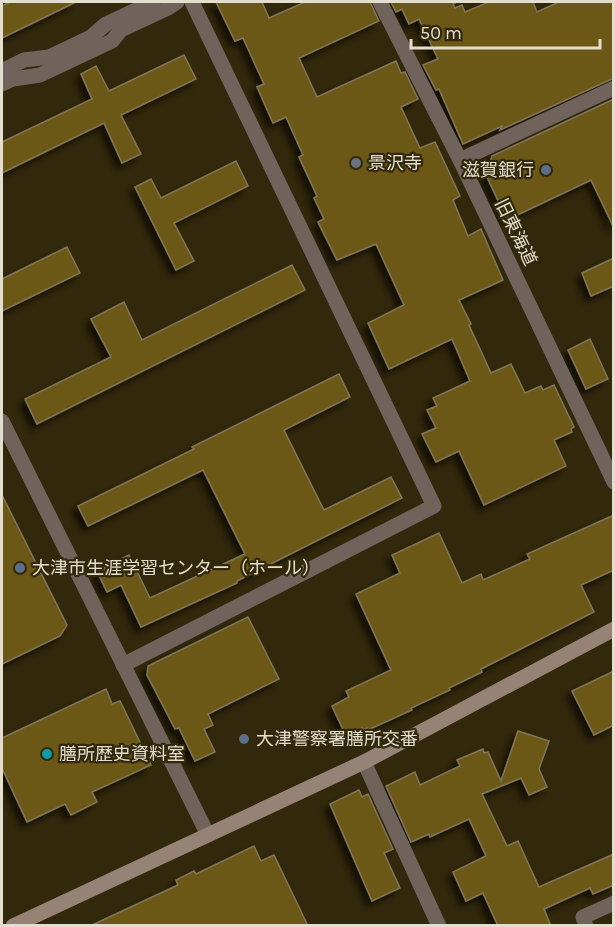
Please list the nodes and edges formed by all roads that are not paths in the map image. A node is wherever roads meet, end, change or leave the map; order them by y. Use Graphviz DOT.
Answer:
graph roads {
  1 [pos="153,2"];
  2 [pos="177,2"];
  3 [pos="192,2"];
  4 [pos="380,2"];
  5 [pos="2,71"];
  6 [pos="2,84"];
  7 [pos="614,88"];
  8 [pos="460,160"];
  9 [pos="2,421"];
  10 [pos="614,482"];
  11 [pos="614,628"];
  12 [pos="123,665"];
  13 [pos="364,762"];
  14 [pos="208,835"];
  15 [pos="614,903"];
  16 [pos="13,926"];
  17 [pos="439,926"];
  18 [pos="586,926"];
  1 -- 5 [label="street"];
  2 -- 6 [label="street"];
  3 -- 12 [label="street"];
  4 -- 8 [label="street, 旧東海道"];
  7 -- 8 [label="street"];
  8 -- 10 [label="street, 旧東海道"];
  9 -- 12 [label="street"];
  11 -- 13 [label="street"];
  12 -- 14 [label="street"];
  13 -- 14 [label="street"];
  13 -- 17 [label="street"];
  14 -- 16 [label="street"];
  15 -- 18 [label="street"];
}
